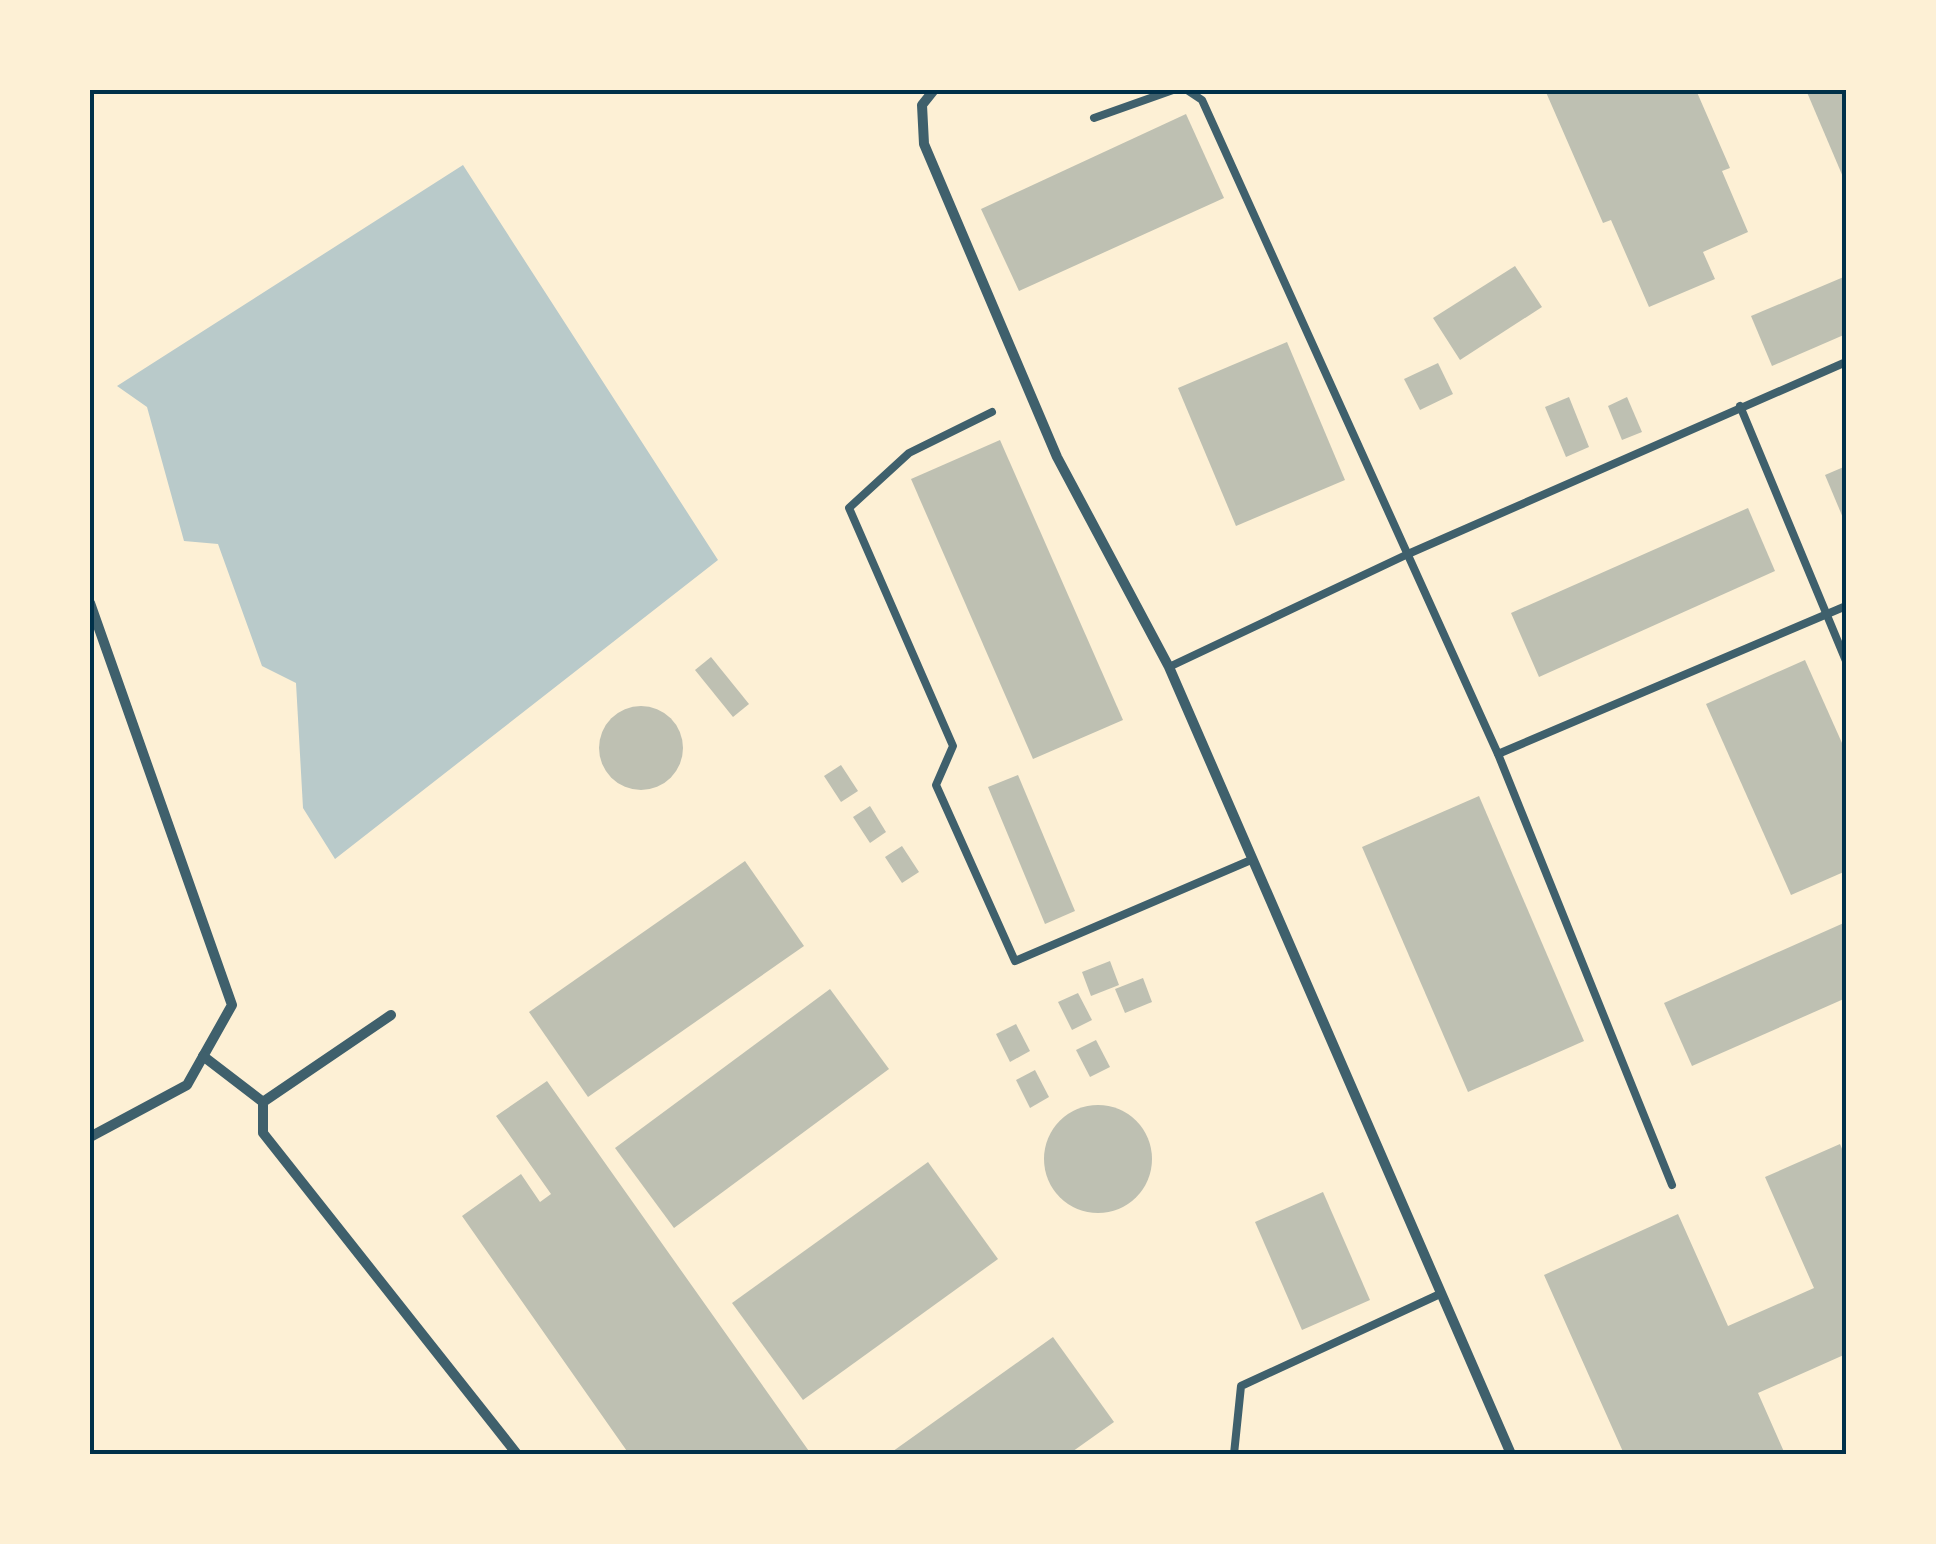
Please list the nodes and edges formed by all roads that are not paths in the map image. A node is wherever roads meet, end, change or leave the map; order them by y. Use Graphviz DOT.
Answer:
graph roads {
  1 [pos="934,90"];
  2 [pos="1174,90"];
  3 [pos="1187,90"];
  4 [pos="1094,118"];
  5 [pos="1846,362"];
  6 [pos="1740,406"];
  7 [pos="992,412"];
  8 [pos="1408,554"];
  9 [pos="90,602"];
  10 [pos="1846,606"];
  11 [pos="1826,614"];
  12 [pos="1846,661"];
  13 [pos="1169,667"];
  14 [pos="1498,754"];
  15 [pos="1250,860"];
  16 [pos="391,1015"];
  17 [pos="203,1056"];
  18 [pos="264,1102"];
  19 [pos="90,1137"];
  20 [pos="1672,1185"];
  21 [pos="1440,1294"];
  22 [pos="518,1454"];
  23 [pos="1234,1454"];
  24 [pos="1512,1454"];
  1 -- 13 [label="street"];
  2 -- 4 [label="lane"];
  3 -- 8 [label="lane"];
  5 -- 6 [label="lane"];
  6 -- 8 [label="lane"];
  6 -- 11 [label="lane"];
  7 -- 15 [label="lane"];
  8 -- 13 [label="lane"];
  8 -- 14 [label="lane"];
  9 -- 17 [label="street"];
  10 -- 11 [label="lane"];
  11 -- 12 [label="lane"];
  11 -- 14 [label="lane"];
  13 -- 15 [label="street"];
  14 -- 20 [label="lane"];
  15 -- 21 [label="street"];
  16 -- 18 [label="street"];
  17 -- 18 [label="street"];
  17 -- 19 [label="street"];
  18 -- 22 [label="street"];
  21 -- 23 [label="lane"];
  21 -- 24 [label="street"];
}
